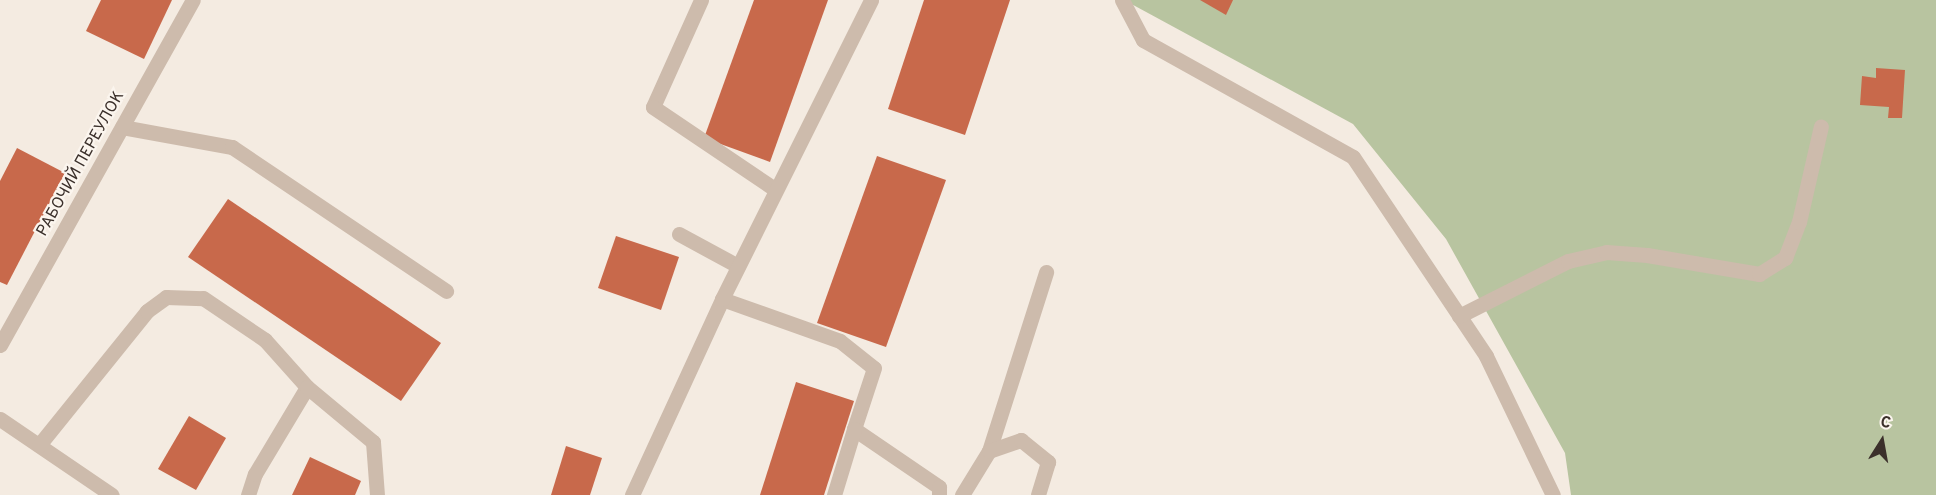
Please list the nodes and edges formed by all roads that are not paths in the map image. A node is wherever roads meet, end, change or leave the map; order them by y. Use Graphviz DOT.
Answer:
graph roads {
  1 [pos="192,0"];
  2 [pos="701,0"];
  3 [pos="871,0"];
  4 [pos="1122,0"];
  5 [pos="1821,126"];
  6 [pos="122,127"];
  7 [pos="776,190"];
  8 [pos="679,234"];
  9 [pos="738,266"];
  10 [pos="1046,272"];
  11 [pos="446,291"];
  12 [pos="722,298"];
  13 [pos="1459,316"];
  14 [pos="0,345"];
  15 [pos="307,387"];
  16 [pos="0,419"];
  17 [pos="854,429"];
  18 [pos="39,445"];
  19 [pos="989,451"];
  20 [pos="112,495"];
  21 [pos="248,495"];
  22 [pos="377,495"];
  23 [pos="632,495"];
  24 [pos="834,495"];
  25 [pos="939,495"];
  26 [pos="962,495"];
  27 [pos="1038,495"];
  28 [pos="1553,495"];
  1 -- 6 [label="street, РАБОЧИЙ ПЕРЕУЛОК"];
  2 -- 7 [label="street"];
  3 -- 7 [label="street"];
  4 -- 13 [label="street"];
  5 -- 13 [label="street"];
  6 -- 11 [label="street"];
  6 -- 14 [label="street, РАБОЧИЙ ПЕРЕУЛОК"];
  7 -- 9 [label="street"];
  8 -- 9 [label="street"];
  9 -- 12 [label="street"];
  10 -- 19 [label="street"];
  12 -- 17 [label="street"];
  12 -- 23 [label="street"];
  13 -- 28 [label="street"];
  15 -- 18 [label="street"];
  15 -- 21 [label="street"];
  15 -- 22 [label="street"];
  16 -- 18 [label="street"];
  17 -- 24 [label="street"];
  17 -- 25 [label="street"];
  18 -- 20 [label="street"];
  19 -- 26 [label="street"];
  19 -- 27 [label="street"];
}
